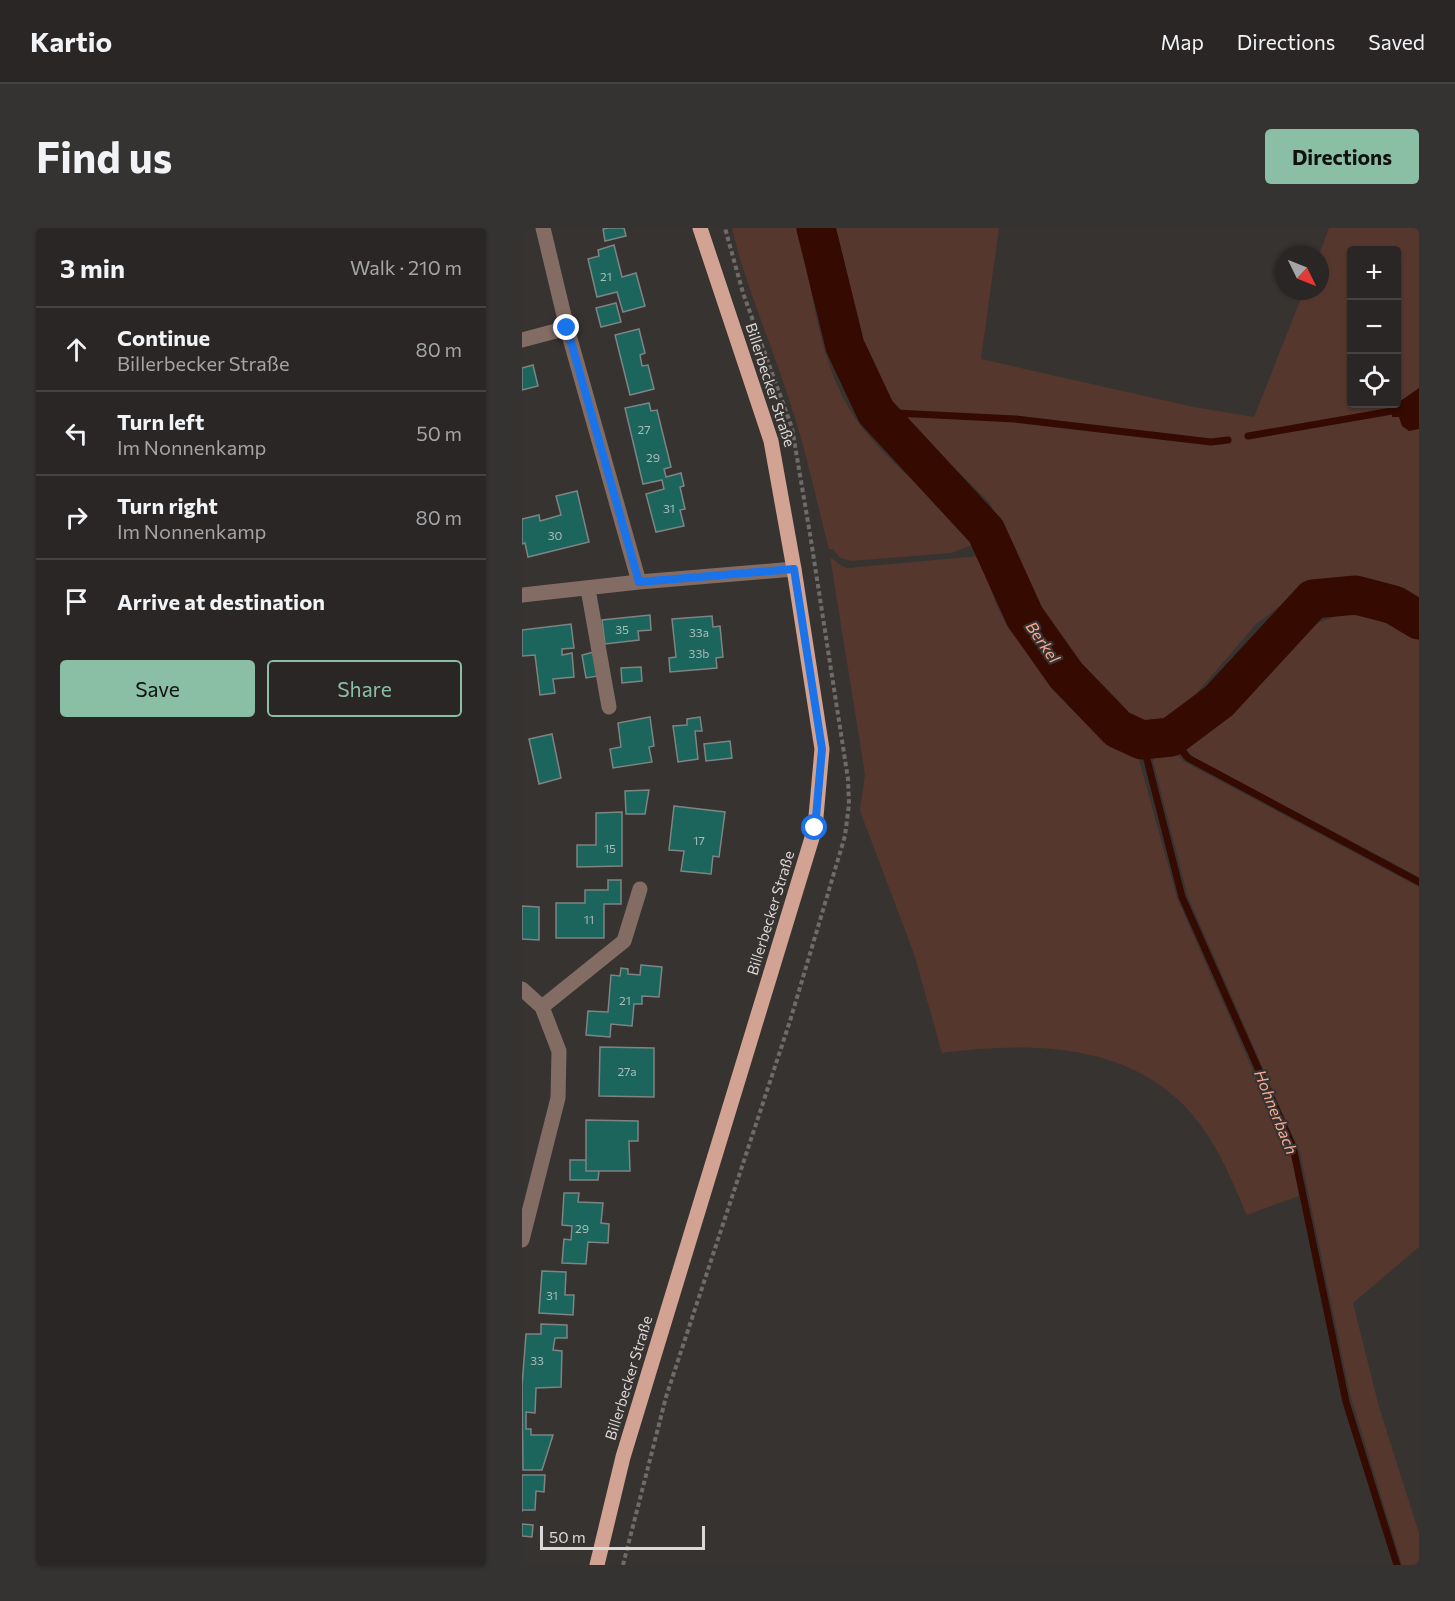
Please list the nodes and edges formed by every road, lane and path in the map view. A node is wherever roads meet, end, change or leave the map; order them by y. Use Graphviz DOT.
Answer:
graph roads {
  1 [pos="543,228"];
  2 [pos="700,228"];
  3 [pos="724,228"];
  4 [pos="567,328"];
  5 [pos="522,340"];
  6 [pos="794,569"];
  7 [pos="639,582"];
  8 [pos="588,589"];
  9 [pos="522,595"];
  10 [pos="609,707"];
  11 [pos="640,889"];
  12 [pos="522,989"];
  13 [pos="542,1007"];
  14 [pos="522,1240"];
  15 [pos="597,1565"];
  16 [pos="623,1565"];
  1 -- 4 [label="street"];
  2 -- 6 [label="main road, Billerbecker Straße"];
  3 -- 16 [label="path"];
  4 -- 5 [label="street"];
  4 -- 7 [label="street"];
  6 -- 7 [label="street"];
  6 -- 15 [label="main road, Billerbecker Straße"];
  7 -- 8 [label="street"];
  8 -- 9 [label="street"];
  8 -- 10 [label="street"];
  11 -- 13 [label="street"];
  12 -- 13 [label="street"];
  13 -- 14 [label="street"];
}
